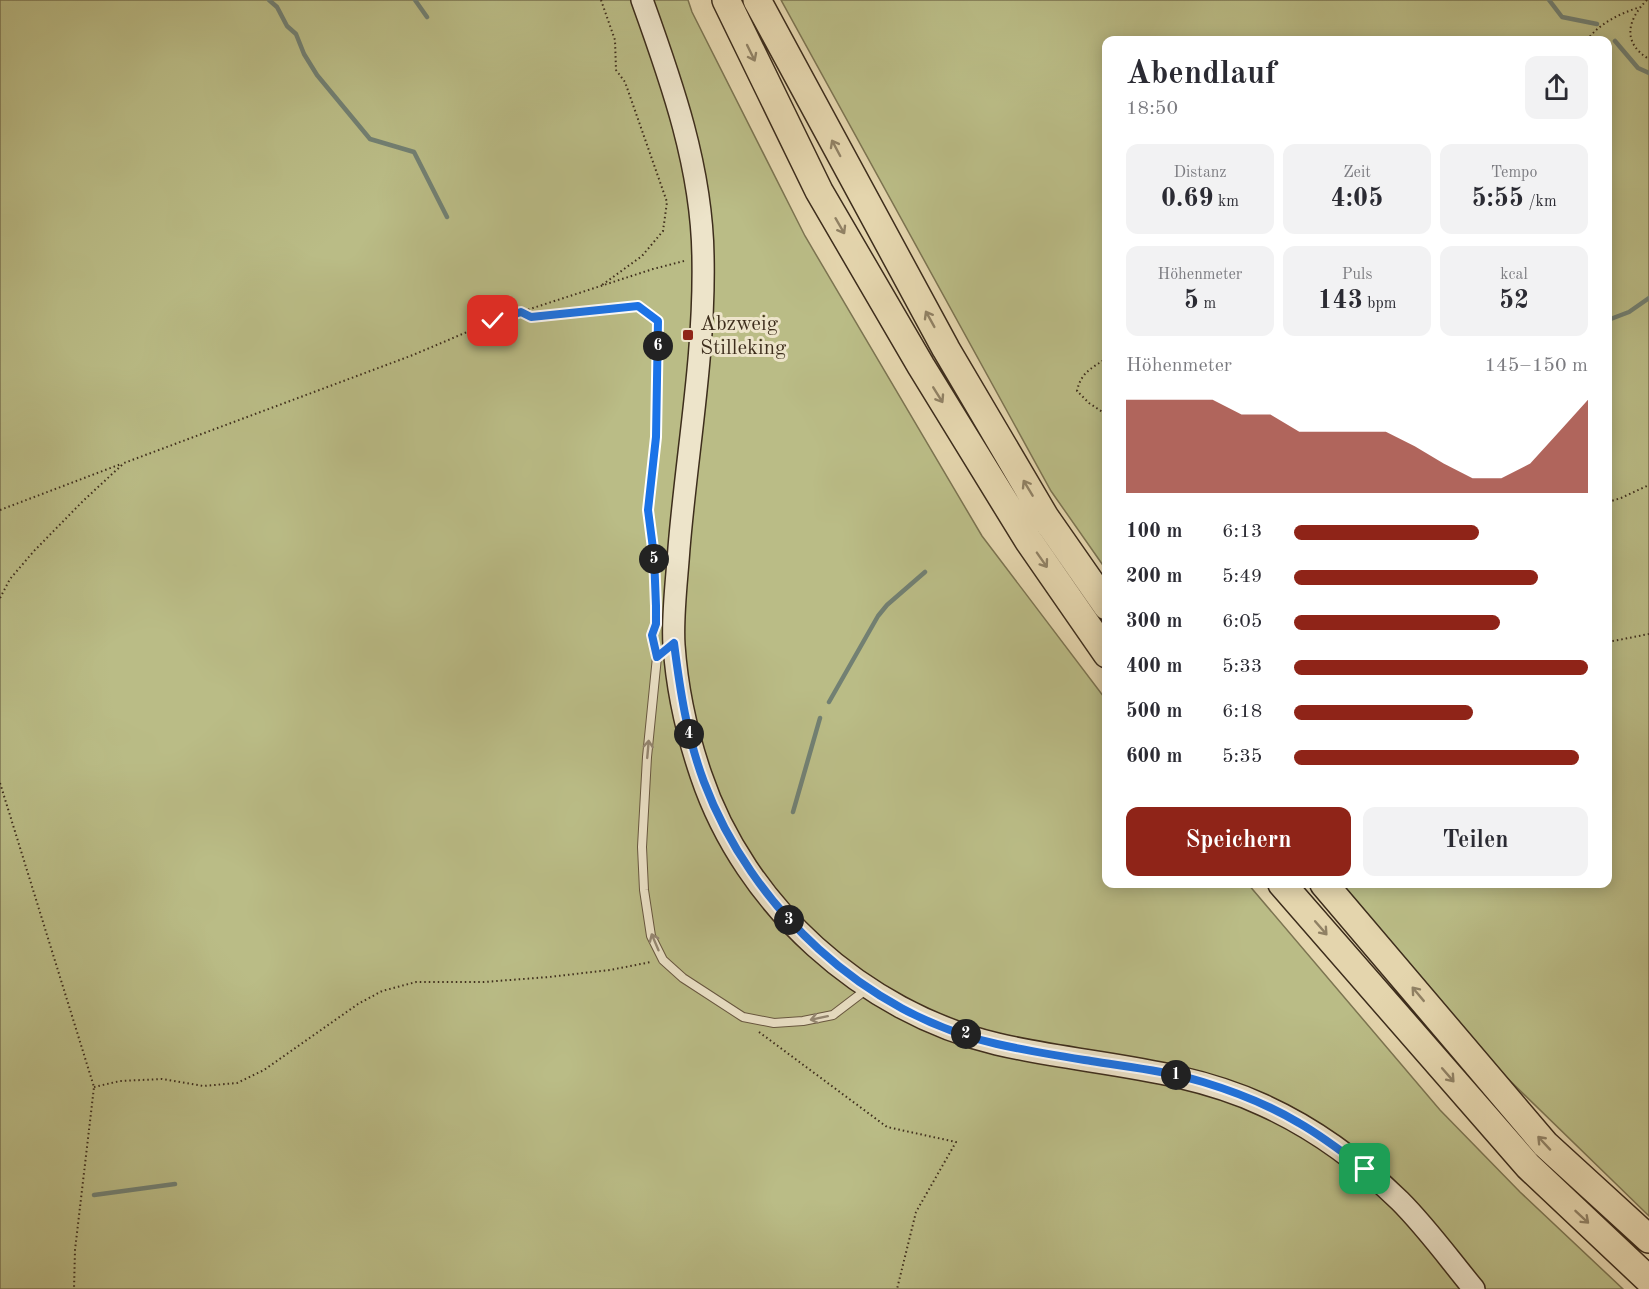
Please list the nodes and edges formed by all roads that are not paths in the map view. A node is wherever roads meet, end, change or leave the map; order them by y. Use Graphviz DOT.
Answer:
graph roads {
  1 [pos="642,0"];
  2 [pos="726,0"];
  3 [pos="757,0"];
  4 [pos="1102,599"];
  5 [pos="674,643"];
  6 [pos="1102,647"];
  7 [pos="1285,888"];
  8 [pos="1327,888"];
  9 [pos="868,988"];
  10 [pos="1649,1239"];
  11 [pos="1649,1280"];
  12 [pos="1474,1289"];
  1 -- 5 [label="main road"];
  2 -- 6 [label="highway, one-way"];
  4 -- 3 [label="highway, one-way"];
  5 -- 9 [label="main road"];
  9 -- 5 [label="lane, one-way"];
  7 -- 11 [label="highway, one-way"];
  10 -- 8 [label="highway, one-way"];
  9 -- 12 [label="main road"];
}
